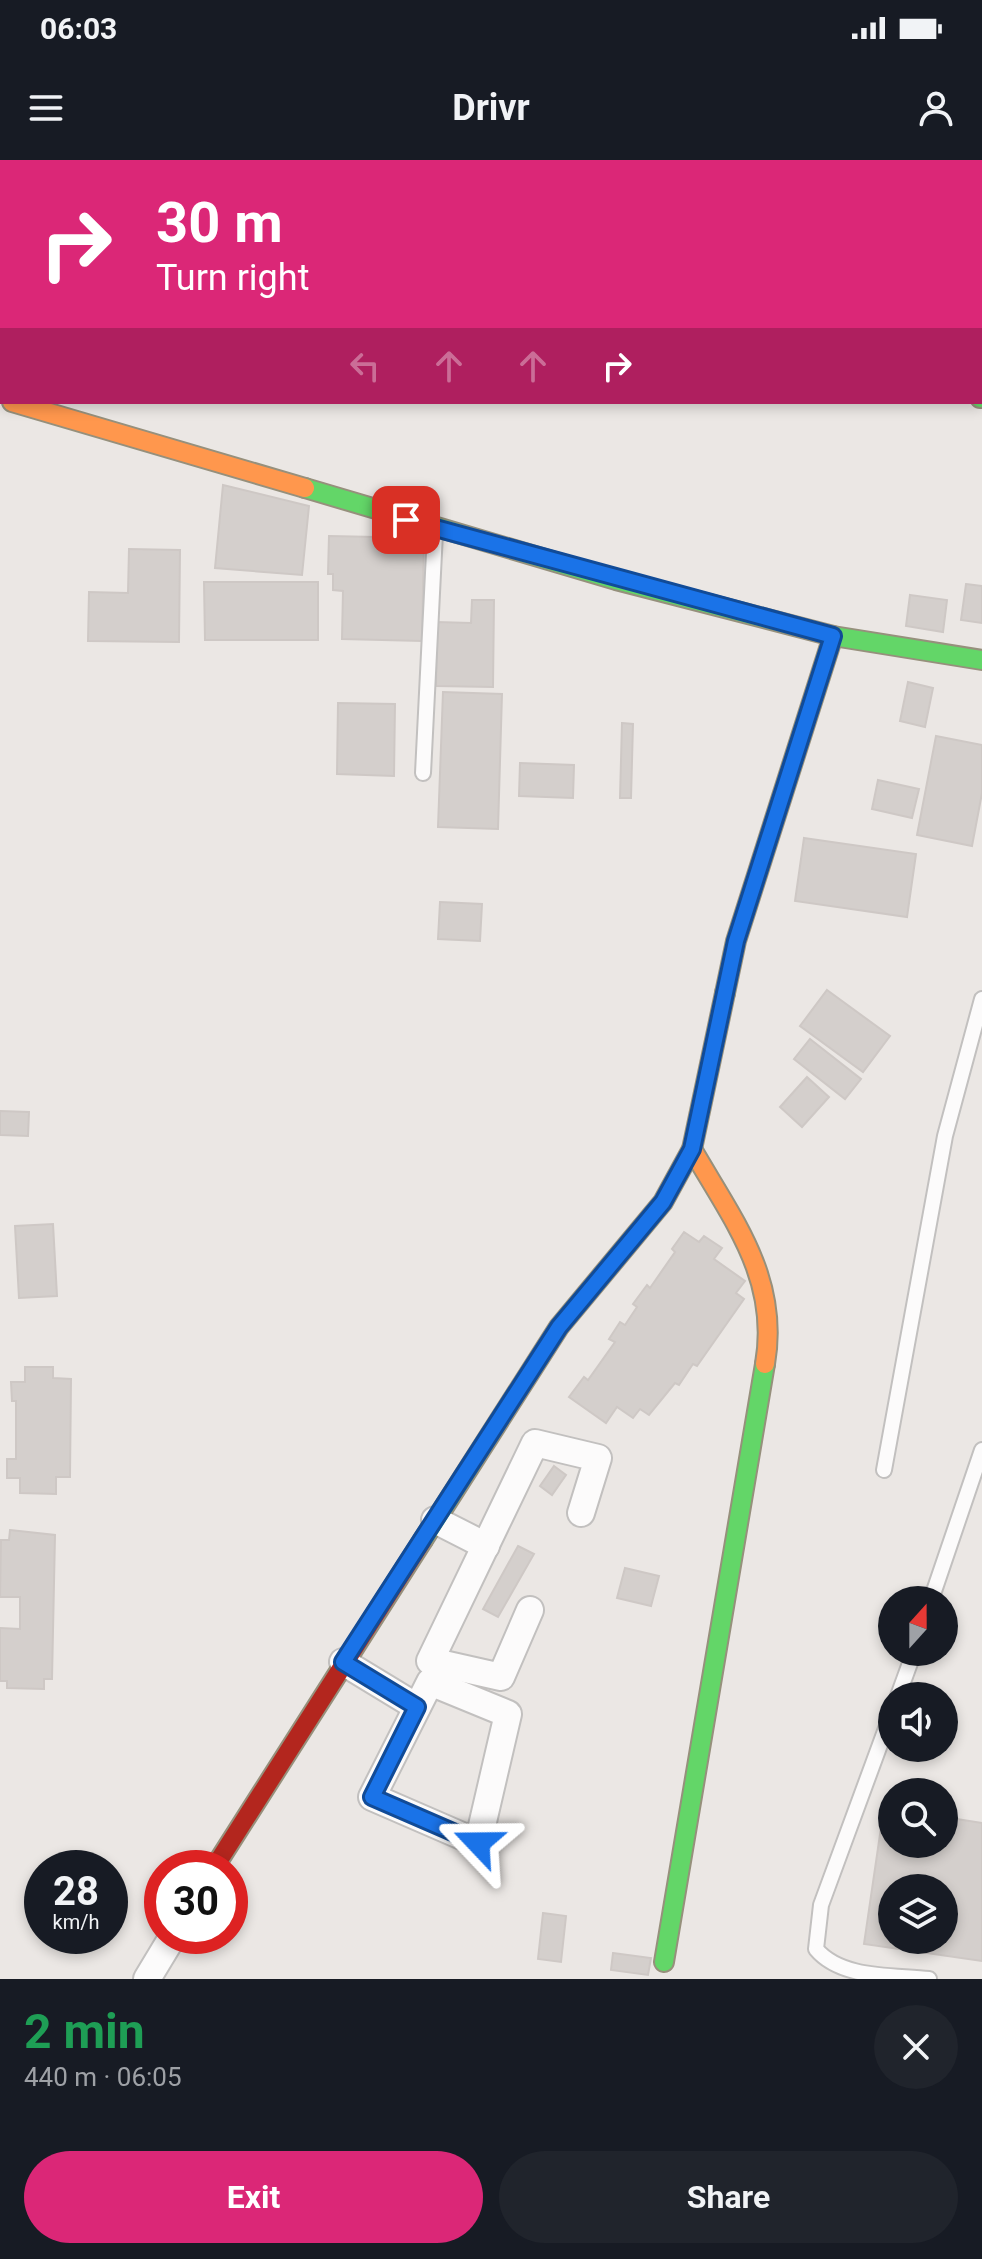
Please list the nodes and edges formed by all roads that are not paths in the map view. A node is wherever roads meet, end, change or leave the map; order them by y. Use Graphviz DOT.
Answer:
graph roads {
  1 [pos="19,404"];
  2 [pos="436,529"];
  3 [pos="833,636"];
  4 [pos="982,660"];
  5 [pos="423,773"];
  6 [pos="982,999"];
  7 [pos="692,1149"];
  8 [pos="982,1450"];
  9 [pos="884,1470"];
  10 [pos="974,1495"];
  11 [pos="581,1513"];
  12 [pos="435,1520"];
  13 [pos="486,1546"];
  14 [pos="937,1586"];
  15 [pos="530,1610"];
  16 [pos="343,1662"];
  17 [pos="417,1707"];
  18 [pos="878,1750"];
  19 [pos="225,1850"];
  20 [pos="166,1954"];
  21 [pos="664,1962"];
  22 [pos="159,1974"];
  23 [pos="929,1979"];
  1 -- 2 [label="main road"];
  2 -- 3 [label="main road"];
  2 -- 5 [label="lane"];
  3 -- 4 [label="main road"];
  3 -- 7 [label="main road"];
  6 -- 9 [label="lane"];
  7 -- 12 [label="main road"];
  7 -- 21 [label="main road"];
  8 -- 10 [label="lane"];
  10 -- 14 [label="lane"];
  11 -- 13 [label="street"];
  12 -- 13 [label="street"];
  12 -- 16 [label="main road"];
  13 -- 15 [label="street"];
  16 -- 17 [label="street"];
  16 -- 19 [label="main road"];
  17 -- 17 [label="street"];
  18 -- 23 [label="lane"];
  20 -- 22 [label="street"];
}
